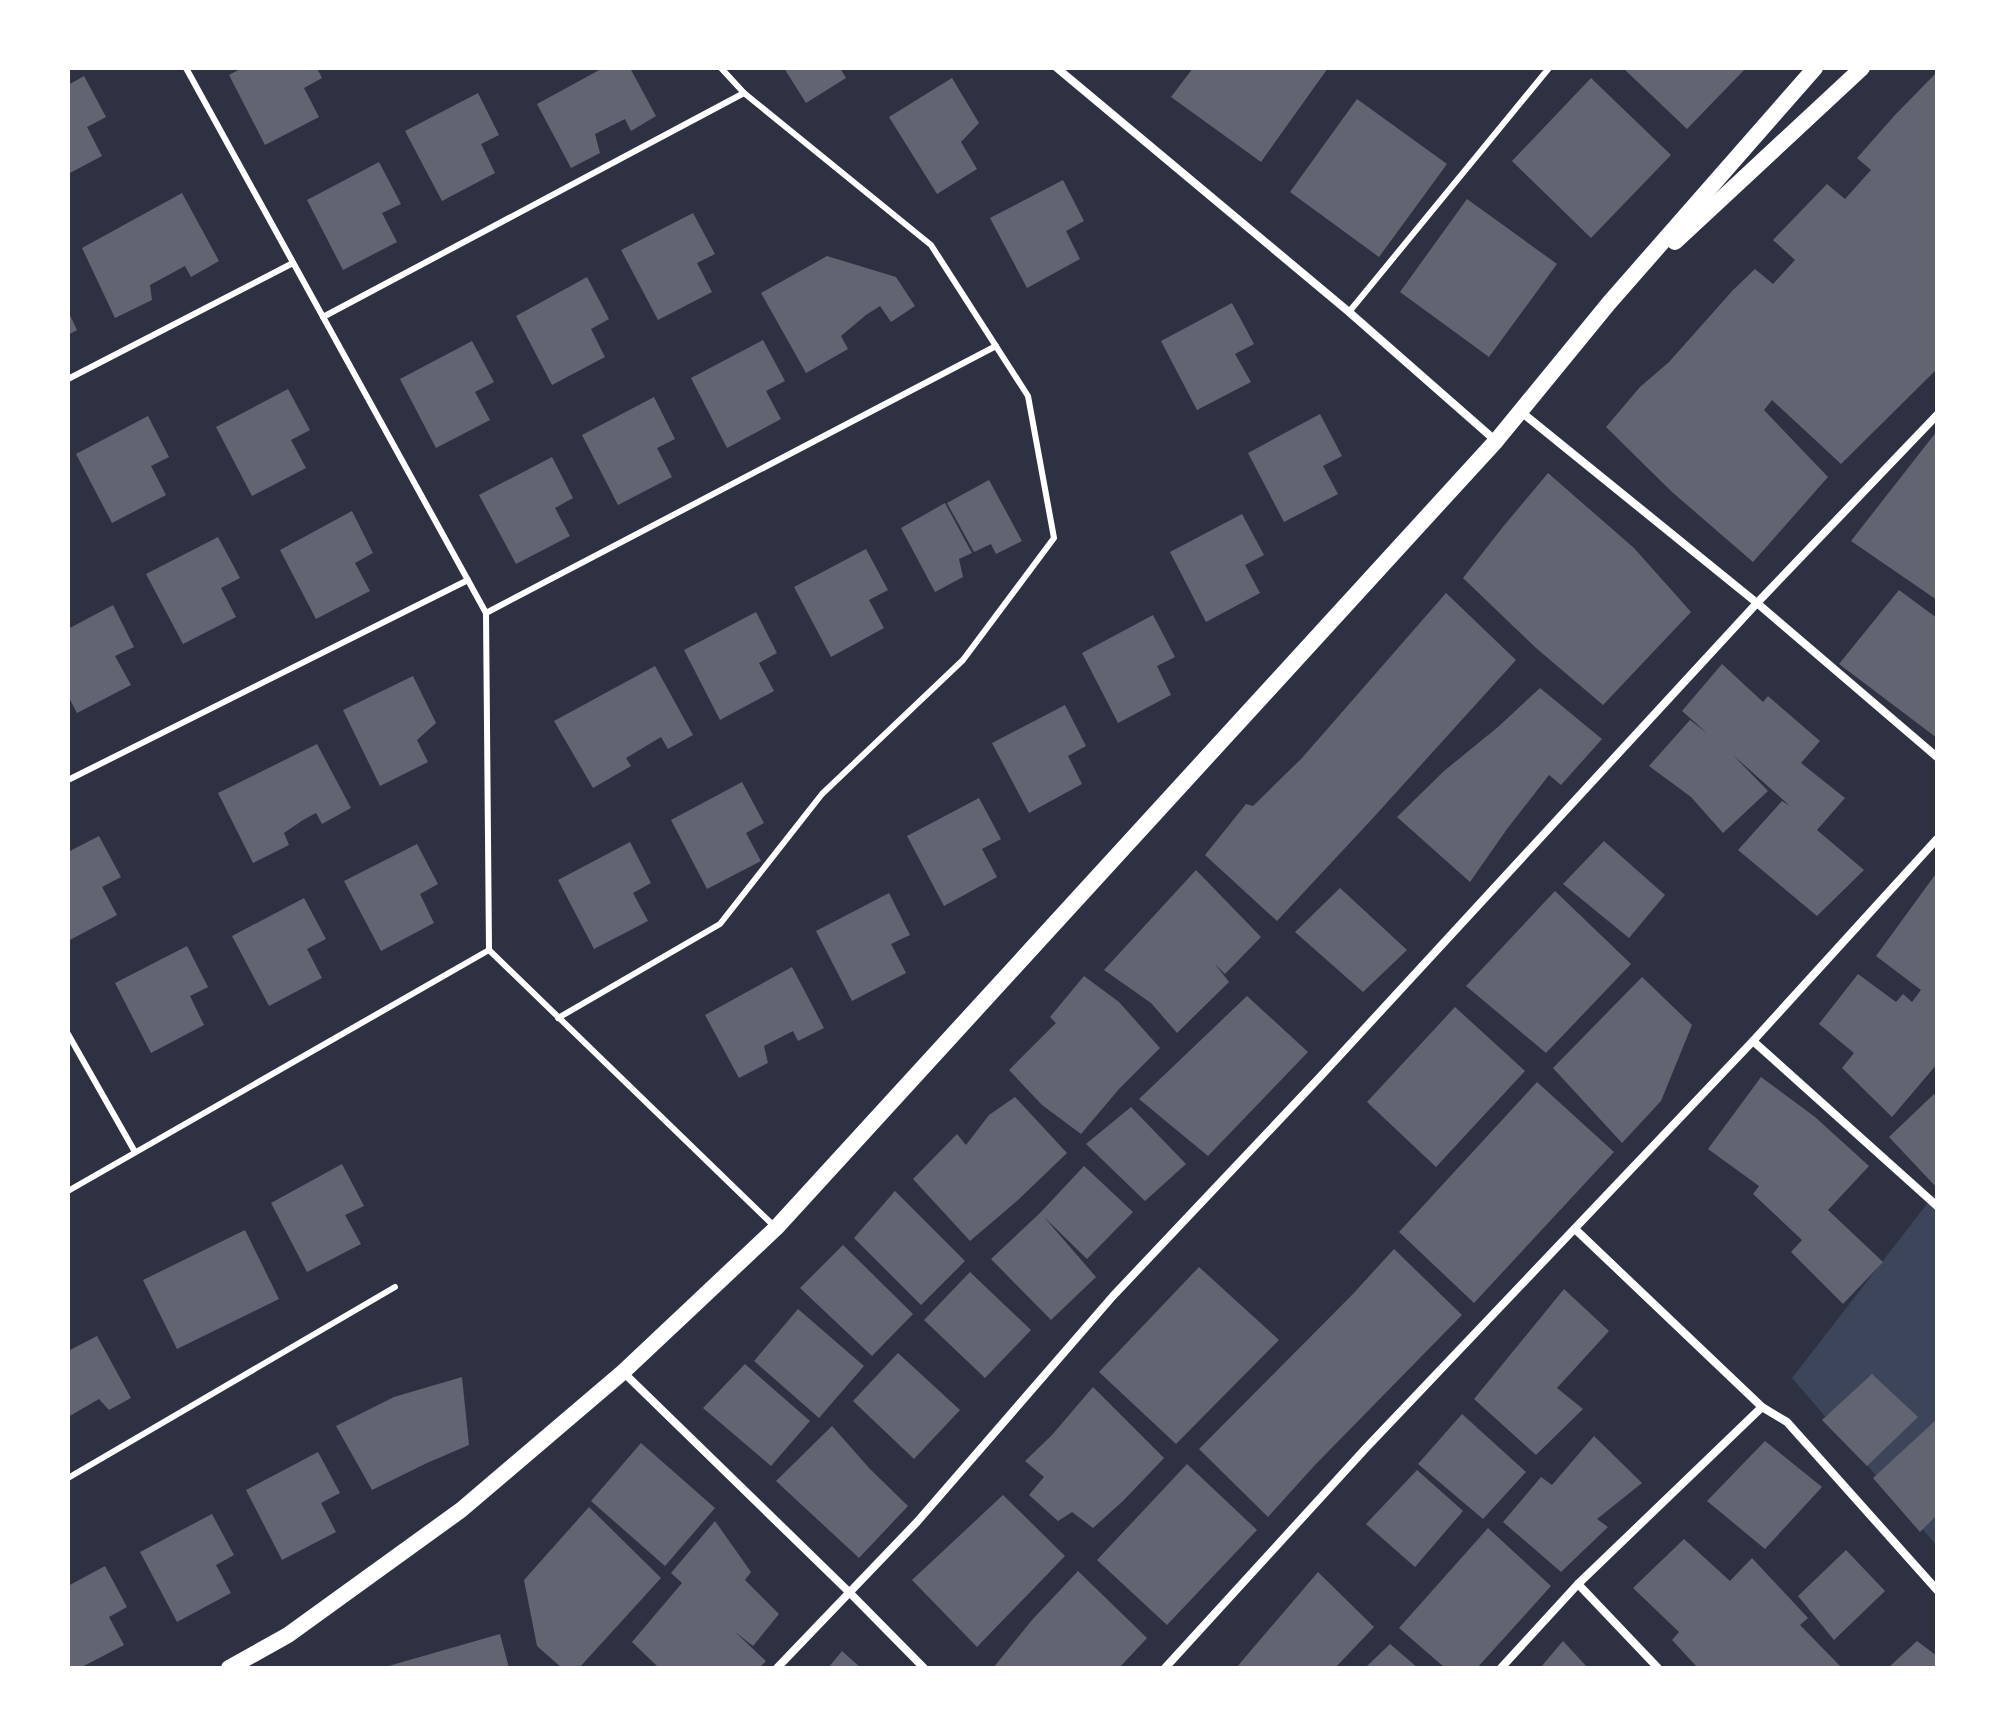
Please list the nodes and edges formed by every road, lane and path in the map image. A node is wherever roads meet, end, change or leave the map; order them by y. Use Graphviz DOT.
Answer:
graph roads {
  1 [pos="186,68"];
  2 [pos="721,68"];
  3 [pos="1057,68"];
  4 [pos="1549,68"];
  5 [pos="1815,68"];
  6 [pos="1862,68"];
  7 [pos="744,93"];
  8 [pos="293,263"];
  9 [pos="1609,303"];
  10 [pos="1349,312"];
  11 [pos="323,317"];
  12 [pos="996,346"];
  13 [pos="68,379"];
  14 [pos="1520,411"];
  15 [pos="1937,415"];
  16 [pos="1496,441"];
  17 [pos="468,580"];
  18 [pos="1757,603"];
  19 [pos="486,613"];
  20 [pos="1937,757"];
  21 [pos="68,780"];
  22 [pos="1937,839"];
  23 [pos="489,950"];
  24 [pos="558,1018"];
  25 [pos="68,1034"];
  26 [pos="1753,1041"];
  27 [pos="135,1152"];
  28 [pos="68,1191"];
  29 [pos="1937,1206"];
  30 [pos="776,1228"];
  31 [pos="1575,1229"];
  32 [pos="395,1287"];
  33 [pos="623,1372"];
  34 [pos="1762,1407"];
  35 [pos="68,1478"];
  36 [pos="1578,1584"];
  37 [pos="1937,1590"];
  38 [pos="849,1592"];
  39 [pos="229,1668"];
  40 [pos="777,1668"];
  41 [pos="924,1668"];
  42 [pos="1165,1668"];
  43 [pos="1501,1668"];
  44 [pos="1658,1668"];
  1 -- 8 [label="lane"];
  2 -- 7 [label="lane"];
  3 -- 10 [label="street"];
  4 -- 10 [label="lane"];
  5 -- 9 [label="main road"];
  6 -- 9 [label="main road"];
  7 -- 11 [label="lane"];
  7 -- 12 [label="lane"];
  8 -- 11 [label="lane"];
  8 -- 13 [label="lane"];
  9 -- 14 [label="main road"];
  10 -- 16 [label="street"];
  11 -- 17 [label="lane"];
  12 -- 19 [label="lane"];
  12 -- 24 [label="lane"];
  14 -- 16 [label="main road"];
  14 -- 18 [label="street"];
  15 -- 18 [label="street"];
  16 -- 30 [label="main road"];
  17 -- 19 [label="lane"];
  17 -- 21 [label="lane"];
  18 -- 20 [label="street"];
  18 -- 38 [label="street"];
  19 -- 23 [label="lane"];
  22 -- 26 [label="street"];
  23 -- 24 [label="lane"];
  23 -- 27 [label="lane"];
  24 -- 30 [label="lane"];
  25 -- 27 [label="lane"];
  26 -- 29 [label="street"];
  26 -- 31 [label="street"];
  27 -- 28 [label="lane"];
  30 -- 33 [label="main road"];
  31 -- 34 [label="street"];
  31 -- 42 [label="street"];
  32 -- 35 [label="lane"];
  33 -- 38 [label="street"];
  33 -- 39 [label="main road"];
  34 -- 36 [label="street"];
  34 -- 37 [label="street"];
  36 -- 43 [label="street"];
  36 -- 44 [label="street"];
  38 -- 40 [label="street"];
  38 -- 41 [label="street"];
}
